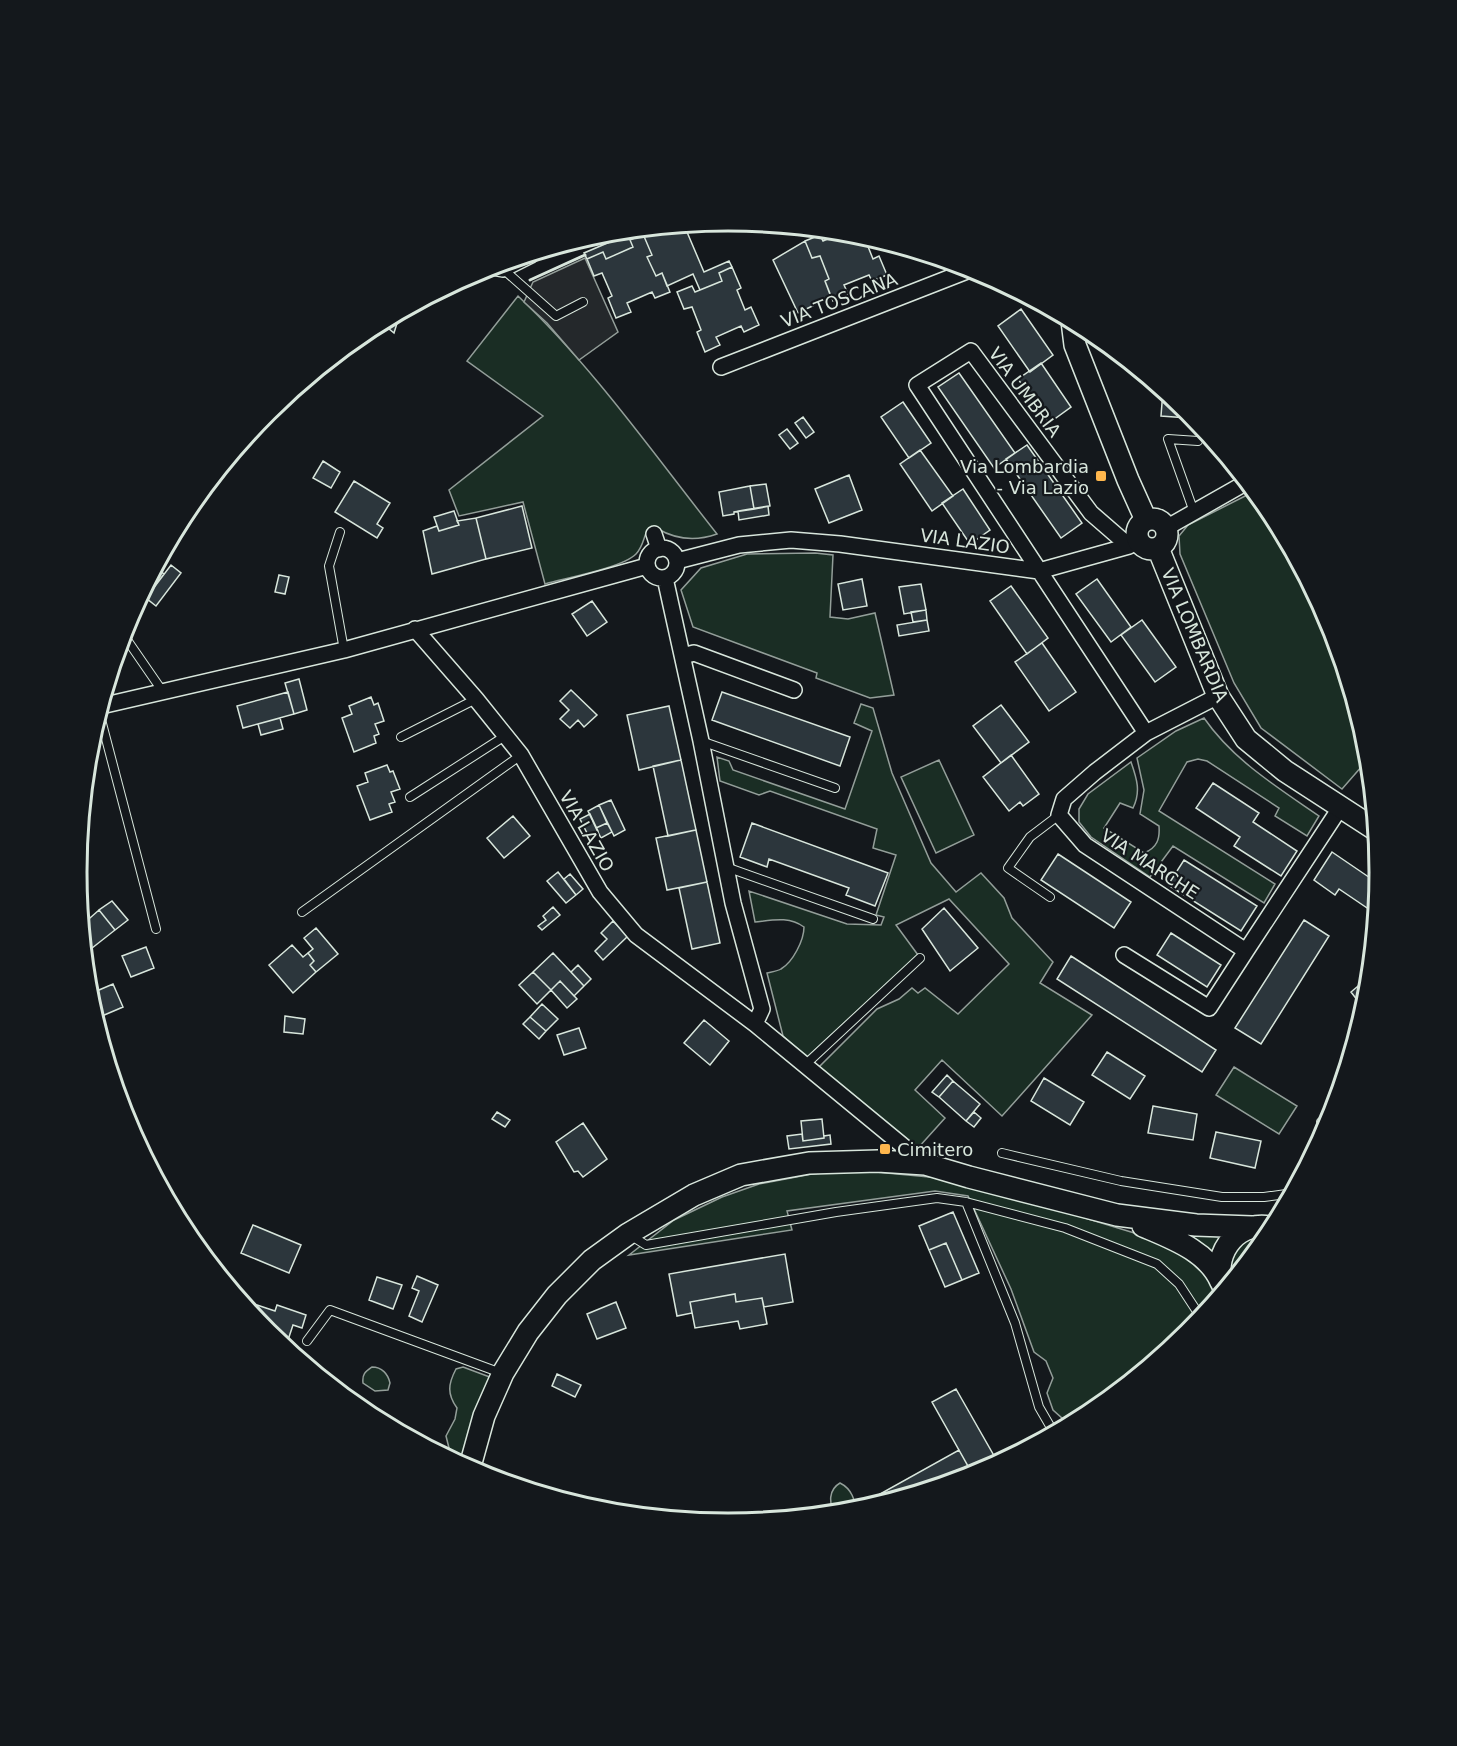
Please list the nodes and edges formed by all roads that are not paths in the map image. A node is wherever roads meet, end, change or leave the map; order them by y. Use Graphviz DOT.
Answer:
graph roads {
  1 [pos="503,273"];
  2 [pos="958,274"];
  3 [pos="583,302"];
  4 [pos="1067,329"];
  5 [pos="1073,333"];
  6 [pos="1075,345"];
  7 [pos="721,367"];
  8 [pos="1198,441"];
  9 [pos="1240,486"];
  10 [pos="1194,512"];
  11 [pos="1146,520"];
  12 [pos="1166,528"];
  13 [pos="340,532"];
  14 [pos="1133,543"];
  15 [pos="1158,548"];
  16 [pos="677,561"];
  17 [pos="647,566"];
  18 [pos="1039,571"];
  19 [pos="665,578"];
  20 [pos="415,629"];
  21 [pos="130,644"];
  22 [pos="344,650"];
  23 [pos="683,656"];
  24 [pos="794,690"];
  25 [pos="164,693"];
  26 [pos="1218,696"];
  27 [pos="476,699"];
  28 [pos="110,704"];
  29 [pos="104,729"];
  30 [pos="1146,733"];
  31 [pos="505,736"];
  32 [pos="401,737"];
  33 [pos="701,741"];
  34 [pos="521,755"];
  35 [pos="835,788"];
  36 [pos="410,797"];
  37 [pos="1340,808"];
  38 [pos="1059,815"];
  39 [pos="1368,825"];
  40 [pos="726,867"];
  41 [pos="1050,897"];
  42 [pos="302,912"];
  43 [pos="873,919"];
  44 [pos="156,929"];
  45 [pos="1246,951"];
  46 [pos="1124,955"];
  47 [pos="920,958"];
  48 [pos="754,1024"];
  49 [pos="805,1065"];
  50 [pos="1002,1153"];
  51 [pos="925,1164"];
  52 [pos="1284,1194"];
  53 [pos="966,1202"];
  54 [pos="1117,1215"];
  55 [pos="1264,1226"];
  56 [pos="1263,1227"];
  57 [pos="628,1234"];
  58 [pos="1222,1282"];
  59 [pos="1222,1283"];
  60 [pos="1197,1311"];
  61 [pos="306,1341"];
  62 [pos="503,1373"];
  63 [pos="1052,1427"];
  64 [pos="472,1461"];
  1 -- 3 [label="lane"];
  2 -- 7 [label="street, VIA TOSCANA"];
  4 -- 6 [label="street"];
  5 -- 6 [label="main road"];
  6 -- 11 [label="main road"];
  8 -- 10 [label="lane"];
  9 -- 10 [label="street"];
  10 -- 12 [label="street"];
  11 -- 12 [label="main road"];
  11 -- 14 [label="main road"];
  12 -- 15 [label="main road"];
  13 -- 22 [label="lane"];
  14 -- 15 [label="main road"];
  14 -- 18 [label="street, VIA LAZIO"];
  14 -- 18 [label="street, VIA UMBRIA"];
  15 -- 26 [label="main road, VIA LOMBARDIA"];
  16 -- 17 [label="street"];
  16 -- 18 [label="street, VIA LAZIO"];
  16 -- 19 [label="street"];
  17 -- 19 [label="street"];
  17 -- 20 [label="street"];
  18 -- 30 [label="street, VIA UMBRIA"];
  19 -- 23 [label="street"];
  20 -- 22 [label="street"];
  20 -- 27 [label="street, VIA LAZIO"];
  21 -- 25 [label="lane"];
  22 -- 25 [label="street"];
  23 -- 24 [label="street"];
  23 -- 33 [label="street"];
  25 -- 28 [label="street"];
  26 -- 30 [label="street"];
  26 -- 37 [label="main road, VIA LOMBARDIA"];
  27 -- 31 [label="street, VIA LAZIO"];
  27 -- 32 [label="lane"];
  29 -- 44 [label="lane"];
  30 -- 38 [label="street"];
  31 -- 34 [label="street, VIA LAZIO"];
  31 -- 36 [label="lane"];
  33 -- 35 [label="lane"];
  33 -- 40 [label="street"];
  34 -- 42 [label="lane"];
  34 -- 48 [label="street, VIA LAZIO"];
  37 -- 39 [label="main road, VIA LOMBARDIA"];
  37 -- 45 [label="street"];
  38 -- 41 [label="lane"];
  38 -- 45 [label="street, VIA MARCHE"];
  40 -- 43 [label="lane"];
  40 -- 48 [label="street"];
  45 -- 46 [label="street"];
  47 -- 49 [label="lane"];
  48 -- 49 [label="street, VIA LAZIO"];
  49 -- 51 [label="street, VIA LAZIO"];
  50 -- 52 [label="lane"];
  51 -- 54 [label="main road"];
  51 -- 57 [label="main road"];
  53 -- 57 [label="lane"];
  53 -- 60 [label="lane"];
  53 -- 63 [label="lane"];
  54 -- 55 [label="main road"];
  54 -- 59 [label="main road"];
  56 -- 58 [label="main road"];
  57 -- 62 [label="main road"];
  61 -- 62 [label="lane"];
  62 -- 64 [label="main road"];
}
